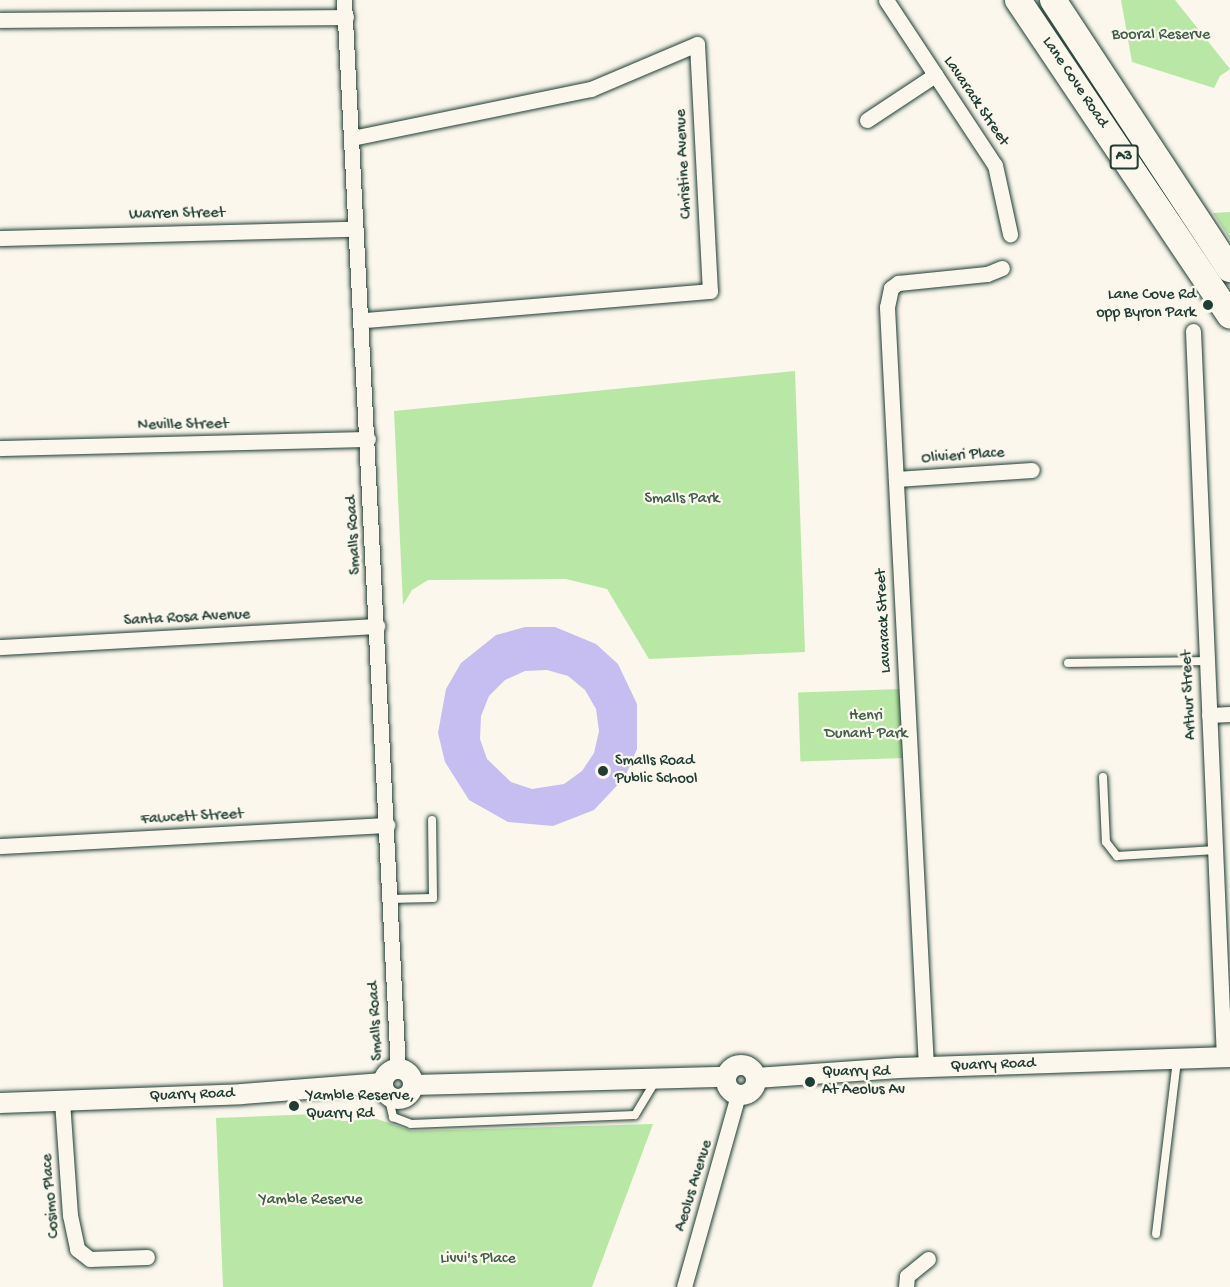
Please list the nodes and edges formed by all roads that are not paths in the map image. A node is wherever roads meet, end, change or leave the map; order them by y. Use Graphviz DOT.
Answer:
graph roads {
  1 [pos="344,0"];
  2 [pos="886,0"];
  3 [pos="1018,0"];
  4 [pos="1053,0"];
  5 [pos="346,17"];
  6 [pos="0,20"];
  7 [pos="935,75"];
  8 [pos="867,120"];
  9 [pos="352,138"];
  10 [pos="355,229"];
  11 [pos="1010,234"];
  12 [pos="0,238"];
  13 [pos="1002,268"];
  14 [pos="1230,269"];
  15 [pos="1230,315"];
  16 [pos="361,320"];
  17 [pos="1193,331"];
  18 [pos="368,439"];
  19 [pos="0,448"];
  20 [pos="1032,471"];
  21 [pos="896,479"];
  22 [pos="377,626"];
  23 [pos="0,647"];
  24 [pos="1206,661"];
  25 [pos="1068,663"];
  26 [pos="1230,714"];
  27 [pos="1209,715"];
  28 [pos="1103,777"];
  29 [pos="432,820"];
  30 [pos="387,825"];
  31 [pos="0,846"];
  32 [pos="1216,850"];
  33 [pos="389,899"];
  34 [pos="1227,1057"];
  35 [pos="1177,1060"];
  36 [pos="926,1067"];
  37 [pos="398,1069"];
  38 [pos="726,1077"];
  39 [pos="657,1078"];
  40 [pos="756,1078"];
  41 [pos="413,1085"];
  42 [pos="386,1089"];
  43 [pos="738,1095"];
  44 [pos="62,1101"];
  45 [pos="0,1103"];
  46 [pos="1156,1234"];
  47 [pos="147,1257"];
  48 [pos="928,1259"];
  49 [pos="684,1287"];
  50 [pos="906,1287"];
  1 -- 5 [label="street, Smalls Road"];
  2 -- 7 [label="street, Lavarack Street"];
  3 -- 15 [label="highway, Lane Cove Road / A3"];
  4 -- 14 [label="highway, Lane Cove Road / A3"];
  5 -- 6 [label="street"];
  5 -- 9 [label="street, Smalls Road"];
  7 -- 8 [label="street"];
  7 -- 11 [label="street, Lavarack Street"];
  9 -- 10 [label="street, Smalls Road"];
  9 -- 16 [label="street, Christine Avenue"];
  10 -- 12 [label="street, Warren Street"];
  10 -- 16 [label="street, Smalls Road"];
  13 -- 21 [label="street, Lavarack Street"];
  16 -- 18 [label="street, Smalls Road"];
  17 -- 24 [label="street, Arthur Street"];
  18 -- 19 [label="street, Neville Street"];
  18 -- 22 [label="street, Smalls Road"];
  20 -- 21 [label="street, Olivieri Place"];
  21 -- 36 [label="street, Lavarack Street"];
  22 -- 23 [label="street, Santa Rosa Avenue"];
  22 -- 30 [label="street, Smalls Road"];
  24 -- 25 [label="lane"];
  24 -- 27 [label="street, Arthur Street"];
  26 -- 27 [label="street"];
  27 -- 32 [label="street, Arthur Street"];
  28 -- 32 [label="lane"];
  29 -- 33 [label="lane"];
  30 -- 31 [label="street, Fawcett Street"];
  30 -- 33 [label="street, Smalls Road"];
  32 -- 34 [label="street, Arthur Street"];
  33 -- 37 [label="street, Smalls Road"];
  34 -- 35 [label="street, Quarry Road"];
  35 -- 36 [label="street, Quarry Road"];
  35 -- 46 [label="lane"];
  36 -- 40 [label="street, Quarry Road"];
  37 -- 41 [label="street"];
  37 -- 42 [label="street"];
  38 -- 39 [label="street"];
  38 -- 40 [label="street"];
  38 -- 43 [label="street"];
  39 -- 41 [label="street"];
  39 -- 42 [label="lane"];
  40 -- 43 [label="street"];
  41 -- 42 [label="street"];
  42 -- 44 [label="street, Quarry Road"];
  43 -- 49 [label="street, Aeolus Avenue"];
  44 -- 45 [label="street, Quarry Road"];
  44 -- 47 [label="street, Cosimo Place"];
  48 -- 50 [label="street"];
}
